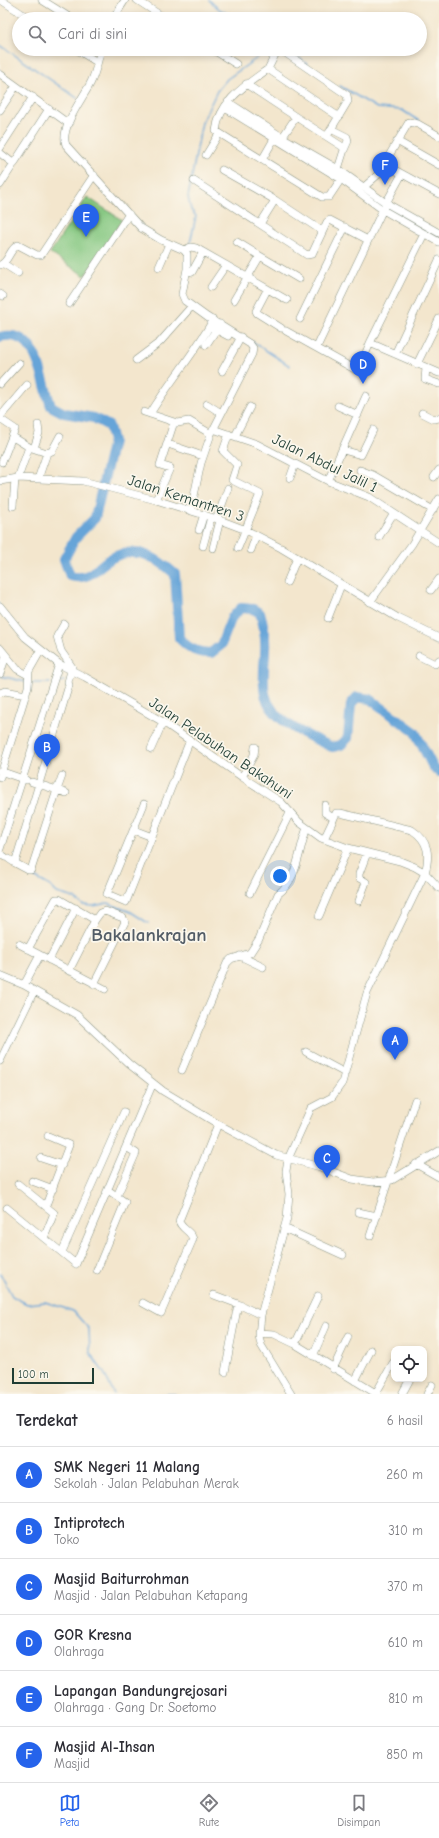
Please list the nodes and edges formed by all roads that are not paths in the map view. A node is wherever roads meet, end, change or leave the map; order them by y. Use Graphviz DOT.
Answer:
graph roads {
  1 [pos="2,0"];
  2 [pos="42,0"];
  3 [pos="125,0"];
  4 [pos="137,0"];
  5 [pos="20,12"];
  6 [pos="61,12"];
  7 [pos="117,12"];
  8 [pos="155,12"];
  9 [pos="87,56"];
  10 [pos="99,56"];
  11 [pos="223,56"];
  12 [pos="275,56"];
  13 [pos="290,56"];
  14 [pos="97,62"];
  15 [pos="236,64"];
  16 [pos="268,70"];
  17 [pos="0,74"];
  18 [pos="246,84"];
  19 [pos="16,86"];
  20 [pos="32,97"];
  21 [pos="226,105"];
  22 [pos="49,109"];
  23 [pos="0,110"];
  24 [pos="296,117"];
  25 [pos="339,117"];
  26 [pos="69,124"];
  27 [pos="331,129"];
  28 [pos="218,134"];
  29 [pos="327,136"];
  30 [pos="439,136"];
  31 [pos="279,139"];
  32 [pos="397,141"];
  33 [pos="0,148"];
  34 [pos="344,150"];
  35 [pos="0,153"];
  36 [pos="206,155"];
  37 [pos="262,160"];
  38 [pos="14,164"];
  39 [pos="384,164"];
  40 [pos="439,165"];
  41 [pos="338,169"];
  42 [pos="222,170"];
  43 [pos="402,174"];
  44 [pos="94,175"];
  45 [pos="345,180"];
  46 [pos="194,181"];
  47 [pos="0,185"];
  48 [pos="364,187"];
  49 [pos="439,194"];
  50 [pos="275,200"];
  51 [pos="384,207"];
  52 [pos="129,214"];
  53 [pos="407,220"];
  54 [pos="260,224"];
  55 [pos="345,227"];
  56 [pos="322,231"];
  57 [pos="439,233"];
  58 [pos="424,234"];
  59 [pos="368,240"];
  60 [pos="236,242"];
  61 [pos="439,242"];
  62 [pos="170,244"];
  63 [pos="184,250"];
  64 [pos="203,252"];
  65 [pos="260,256"];
  66 [pos="439,260"];
  67 [pos="2,265"];
  68 [pos="226,265"];
  69 [pos="159,267"];
  70 [pos="192,272"];
  71 [pos="18,273"];
  72 [pos="247,277"];
  73 [pos="299,279"];
  74 [pos="211,287"];
  75 [pos="267,290"];
  76 [pos="234,300"];
  77 [pos="287,300"];
  78 [pos="69,304"];
  79 [pos="191,307"];
  80 [pos="300,319"];
  81 [pos="439,319"];
  82 [pos="215,325"];
  83 [pos="228,336"];
  84 [pos="241,337"];
  85 [pos="370,343"];
  86 [pos="206,345"];
  87 [pos="317,347"];
  88 [pos="395,354"];
  89 [pos="136,360"];
  90 [pos="19,363"];
  91 [pos="417,364"];
  92 [pos="426,368"];
  93 [pos="222,370"];
  94 [pos="439,373"];
  95 [pos="0,384"];
  96 [pos="439,384"];
  97 [pos="27,385"];
  98 [pos="366,396"];
  99 [pos="207,404"];
  100 [pos="338,406"];
  101 [pos="250,407"];
  102 [pos="221,413"];
  103 [pos="422,413"];
  104 [pos="358,415"];
  105 [pos="0,418"];
  106 [pos="439,418"];
  107 [pos="174,422"];
  108 [pos="38,425"];
  109 [pos="373,430"];
  110 [pos="212,431"];
  111 [pos="232,435"];
  112 [pos="60,436"];
  113 [pos="13,437"];
  114 [pos="168,444"];
  115 [pos="32,448"];
  116 [pos="343,450"];
  117 [pos="47,453"];
  118 [pos="203,456"];
  119 [pos="2,462"];
  120 [pos="295,464"];
  121 [pos="360,470"];
  122 [pos="439,470"];
  123 [pos="290,478"];
  124 [pos="434,478"];
  125 [pos="16,479"];
  126 [pos="38,479"];
  127 [pos="0,481"];
  128 [pos="328,481"];
  129 [pos="228,488"];
  130 [pos="439,499"];
  131 [pos="156,500"];
  132 [pos="13,506"];
  133 [pos="191,510"];
  134 [pos="433,510"];
  135 [pos="204,514"];
  136 [pos="393,514"];
  137 [pos="216,518"];
  138 [pos="199,530"];
  139 [pos="246,530"];
  140 [pos="420,532"];
  141 [pos="256,535"];
  142 [pos="380,537"];
  143 [pos="439,543"];
  144 [pos="203,546"];
  145 [pos="213,548"];
  146 [pos="238,548"];
  147 [pos="251,550"];
  148 [pos="297,558"];
  149 [pos="439,579"];
  150 [pos="287,582"];
  151 [pos="341,585"];
  152 [pos="431,590"];
  153 [pos="370,602"];
  154 [pos="0,606"];
  155 [pos="328,618"];
  156 [pos="64,624"];
  157 [pos="439,638"];
  158 [pos="0,648"];
  159 [pos="41,650"];
  160 [pos="6,656"];
  161 [pos="419,656"];
  162 [pos="439,660"];
  163 [pos="59,664"];
  164 [pos="72,670"];
  165 [pos="0,674"];
  166 [pos="28,675"];
  167 [pos="0,693"];
  168 [pos="26,695"];
  169 [pos="164,722"];
  170 [pos="190,740"];
  171 [pos="255,746"];
  172 [pos="151,749"];
  173 [pos="1,773"];
  174 [pos="62,776"];
  175 [pos="242,777"];
  176 [pos="30,782"];
  177 [pos="57,790"];
  178 [pos="66,793"];
  179 [pos="144,804"];
  180 [pos="325,805"];
  181 [pos="290,813"];
  182 [pos="334,818"];
  183 [pos="307,828"];
  184 [pos="134,830"];
  185 [pos="152,837"];
  186 [pos="324,839"];
  187 [pos="348,848"];
  188 [pos="0,849"];
  189 [pos="367,853"];
  190 [pos="7,858"];
  191 [pos="425,873"];
  192 [pos="439,888"];
  193 [pos="250,893"];
  194 [pos="359,900"];
  195 [pos="76,908"];
  196 [pos="319,916"];
  197 [pos="95,920"];
  198 [pos="19,944"];
  199 [pos="28,949"];
  200 [pos="40,955"];
  201 [pos="240,956"];
  202 [pos="50,960"];
  203 [pos="263,967"];
  204 [pos="69,971"];
  205 [pos="0,975"];
  206 [pos="94,984"];
  207 [pos="24,985"];
  208 [pos="105,989"];
  209 [pos="34,991"];
  210 [pos="306,1052"];
  211 [pos="0,1061"];
  212 [pos="182,1070"];
  213 [pos="346,1073"];
  214 [pos="153,1083"];
  215 [pos="415,1100"];
  216 [pos="124,1112"];
  217 [pos="218,1124"];
  218 [pos="48,1136"];
  219 [pos="126,1147"];
  220 [pos="439,1151"];
  221 [pos="41,1158"];
  222 [pos="288,1159"];
  223 [pos="416,1164"];
  224 [pos="62,1165"];
  225 [pos="439,1177"];
  226 [pos="32,1181"];
  227 [pos="388,1181"];
  228 [pos="18,1184"];
  229 [pos="53,1189"];
  230 [pos="108,1190"];
  231 [pos="117,1196"];
  232 [pos="46,1205"];
  233 [pos="6,1208"];
  234 [pos="358,1212"];
  235 [pos="377,1216"];
  236 [pos="284,1228"];
  237 [pos="370,1236"];
  238 [pos="44,1238"];
  239 [pos="62,1252"];
  240 [pos="343,1255"];
  241 [pos="96,1270"];
  242 [pos="214,1295"];
  243 [pos="318,1296"];
  244 [pos="143,1303"];
  245 [pos="238,1304"];
  246 [pos="261,1315"];
  247 [pos="326,1326"];
  248 [pos="259,1333"];
  249 [pos="348,1337"];
  250 [pos="295,1344"];
  251 [pos="371,1350"];
  252 [pos="313,1356"];
  253 [pos="391,1367"];
  254 [pos="333,1369"];
  255 [pos="225,1372"];
  256 [pos="355,1381"];
  257 [pos="408,1382"];
  258 [pos="432,1385"];
  259 [pos="291,1394"];
  260 [pos="376,1394"];
  261 [pos="402,1394"];
  262 [pos="427,1394"];
  1 -- 5 [label="street"];
  2 -- 6 [label="street"];
  3 -- 7 [label="street"];
  4 -- 8 [label="street"];
  9 -- 14 [label="street"];
  10 -- 14 [label="street"];
  11 -- 15 [label="street"];
  12 -- 16 [label="street"];
  13 -- 25 [label="street"];
  14 -- 26 [label="street"];
  16 -- 18 [label="street"];
  16 -- 25 [label="street"];
  17 -- 19 [label="street"];
  18 -- 21 [label="street"];
  18 -- 24 [label="street"];
  19 -- 20 [label="street"];
  19 -- 23 [label="street"];
  20 -- 22 [label="street"];
  20 -- 33 [label="street"];
  21 -- 28 [label="street"];
  21 -- 31 [label="street"];
  22 -- 26 [label="street"];
  22 -- 38 [label="street"];
  24 -- 29 [label="street"];
  24 -- 31 [label="street"];
  25 -- 27 [label="street"];
  26 -- 44 [label="street"];
  27 -- 29 [label="street"];
  27 -- 34 [label="street"];
  28 -- 36 [label="street"];
  28 -- 37 [label="street"];
  29 -- 34 [label="street"];
  30 -- 32 [label="street"];
  31 -- 37 [label="street"];
  31 -- 41 [label="street"];
  31 -- 45 [label="street"];
  32 -- 39 [label="street"];
  32 -- 40 [label="street"];
  34 -- 41 [label="street"];
  35 -- 38 [label="street"];
  37 -- 45 [label="street"];
  38 -- 47 [label="street"];
  39 -- 43 [label="street"];
  39 -- 48 [label="street"];
  41 -- 45 [label="street"];
  42 -- 50 [label="street"];
  43 -- 49 [label="street"];
  43 -- 51 [label="street"];
  44 -- 52 [label="street"];
  44 -- 67 [label="street"];
  45 -- 48 [label="street"];
  45 -- 51 [label="street"];
  46 -- 54 [label="street"];
  48 -- 51 [label="street"];
  50 -- 54 [label="street"];
  50 -- 56 [label="street"];
  51 -- 53 [label="street"];
  51 -- 59 [label="street"];
  52 -- 62 [label="street"];
  52 -- 78 [label="street"];
  53 -- 57 [label="street"];
  53 -- 58 [label="street"];
  54 -- 56 [label="street"];
  55 -- 56 [label="street"];
  55 -- 59 [label="street"];
  55 -- 80 [label="street"];
  58 -- 61 [label="street"];
  58 -- 85 [label="street"];
  59 -- 87 [label="street"];
  60 -- 65 [label="street"];
  62 -- 63 [label="street"];
  62 -- 69 [label="street"];
  63 -- 64 [label="street"];
  63 -- 79 [label="street"];
  64 -- 68 [label="street"];
  64 -- 70 [label="street"];
  65 -- 72 [label="street"];
  65 -- 73 [label="street"];
  66 -- 88 [label="street"];
  67 -- 71 [label="street"];
  68 -- 72 [label="street"];
  68 -- 74 [label="street"];
  72 -- 75 [label="street"];
  72 -- 76 [label="street"];
  75 -- 77 [label="street"];
  75 -- 87 [label="street"];
  79 -- 82 [label="street"];
  79 -- 89 [label="street"];
  81 -- 91 [label="street"];
  82 -- 83 [label="street"];
  82 -- 84 [label="street"];
  82 -- 86 [label="street"];
  82 -- 107 [label="street, Jalan Abdul Jalil 1"];
  84 -- 93 [label="street"];
  84 -- 102 [label="street"];
  85 -- 87 [label="street"];
  85 -- 88 [label="street"];
  88 -- 91 [label="street"];
  90 -- 95 [label="street"];
  91 -- 92 [label="street"];
  92 -- 94 [label="street"];
  92 -- 96 [label="street"];
  97 -- 105 [label="street"];
  98 -- 104 [label="street"];
  99 -- 102 [label="street"];
  100 -- 104 [label="street"];
  101 -- 111 [label="street"];
  102 -- 110 [label="street"];
  103 -- 106 [label="street"];
  104 -- 116 [label="street"];
  105 -- 113 [label="street"];
  107 -- 110 [label="street, Jalan Abdul Jalil 1"];
  107 -- 114 [label="street"];
  108 -- 115 [label="street"];
  109 -- 116 [label="street"];
  110 -- 111 [label="street, Jalan Abdul Jalil 1"];
  110 -- 118 [label="street"];
  111 -- 120 [label="street, Jalan Abdul Jalil 1"];
  111 -- 139 [label="street"];
  112 -- 117 [label="street"];
  113 -- 115 [label="street"];
  113 -- 119 [label="street"];
  114 -- 118 [label="street"];
  114 -- 131 [label="street"];
  115 -- 117 [label="street"];
  115 -- 125 [label="street"];
  116 -- 128 [label="street"];
  117 -- 126 [label="street"];
  118 -- 133 [label="street"];
  120 -- 123 [label="street"];
  120 -- 128 [label="street, Jalan Abdul Jalil 1"];
  121 -- 134 [label="street"];
  122 -- 124 [label="street"];
  125 -- 126 [label="street, Jalan Kemantren 3"];
  125 -- 127 [label="street, Jalan Kemantren 3"];
  125 -- 132 [label="street"];
  126 -- 131 [label="street, Jalan Kemantren 3"];
  128 -- 136 [label="street, Jalan Abdul Jalil 1"];
  129 -- 137 [label="street"];
  130 -- 134 [label="street"];
  131 -- 133 [label="street, Jalan Kemantren 3"];
  133 -- 135 [label="street, Jalan Kemantren 3"];
  134 -- 140 [label="street"];
  135 -- 137 [label="street, Jalan Kemantren 3"];
  135 -- 138 [label="street"];
  136 -- 140 [label="street, Jalan Abdul Jalil 1"];
  136 -- 142 [label="street"];
  137 -- 139 [label="street, Jalan Kemantren 3"];
  137 -- 144 [label="street"];
  137 -- 145 [label="street"];
  139 -- 141 [label="street, Jalan Kemantren 3"];
  139 -- 146 [label="street"];
  140 -- 143 [label="street, Jalan Abdul Jalil 1"];
  140 -- 153 [label="street"];
  141 -- 147 [label="street"];
  141 -- 148 [label="street, Jalan Kemantren 3"];
  148 -- 150 [label="street"];
  148 -- 151 [label="street, Jalan Kemantren 3"];
  149 -- 152 [label="street"];
  151 -- 153 [label="street, Jalan Kemantren 3"];
  151 -- 155 [label="street"];
  153 -- 157 [label="street, Jalan Kemantren 3"];
  154 -- 159 [label="street, Jalan Pelabuhan Bakahuni"];
  156 -- 164 [label="street"];
  158 -- 160 [label="street"];
  159 -- 163 [label="street, Jalan Pelabuhan Bakahuni"];
  159 -- 166 [label="street"];
  160 -- 165 [label="street"];
  160 -- 166 [label="street"];
  161 -- 162 [label="street"];
  163 -- 164 [label="street, Jalan Pelabuhan Bakahuni"];
  163 -- 176 [label="street"];
  164 -- 169 [label="street, Jalan Pelabuhan Bakahuni"];
  164 -- 176 [label="street"];
  166 -- 168 [label="street"];
  167 -- 168 [label="street"];
  168 -- 173 [label="street"];
  169 -- 170 [label="street, Jalan Pelabuhan Bakahuni"];
  169 -- 172 [label="street"];
  170 -- 175 [label="street, Jalan Pelabuhan Bakahuni"];
  170 -- 185 [label="street"];
  171 -- 175 [label="street"];
  173 -- 176 [label="street"];
  174 -- 177 [label="street"];
  175 -- 181 [label="street, Jalan Pelabuhan Bakahuni"];
  176 -- 177 [label="street"];
  176 -- 188 [label="street"];
  176 -- 190 [label="street"];
  177 -- 178 [label="street"];
  177 -- 190 [label="street"];
  179 -- 184 [label="street"];
  180 -- 182 [label="street"];
  181 -- 183 [label="street, Jalan Pelabuhan Bakahuni"];
  181 -- 193 [label="street"];
  182 -- 186 [label="street"];
  182 -- 191 [label="street"];
  183 -- 186 [label="street, Jalan Pelabuhan Bakahuni"];
  183 -- 201 [label="street"];
  184 -- 185 [label="street"];
  184 -- 185 [label="street"];
  186 -- 187 [label="street, Jalan Pelabuhan Bakahuni"];
  187 -- 189 [label="street, Jalan Pelabuhan Bakahuni"];
  187 -- 196 [label="street"];
  189 -- 191 [label="street, Jalan Pelabuhan Bakahuni"];
  189 -- 194 [label="street"];
  191 -- 192 [label="street, Jalan Pelabuhan Bakahuni"];
  191 -- 213 [label="street"];
  195 -- 197 [label="street"];
  195 -- 199 [label="street"];
  195 -- 202 [label="street"];
  197 -- 204 [label="street"];
  197 -- 206 [label="street"];
  198 -- 199 [label="street"];
  199 -- 200 [label="street"];
  200 -- 202 [label="street"];
  200 -- 207 [label="street"];
  201 -- 203 [label="street"];
  201 -- 212 [label="street"];
  202 -- 204 [label="street"];
  204 -- 206 [label="street"];
  205 -- 207 [label="street"];
  206 -- 208 [label="street"];
  207 -- 209 [label="street"];
  209 -- 211 [label="street"];
  209 -- 214 [label="street"];
  210 -- 213 [label="street"];
  213 -- 222 [label="street"];
  214 -- 217 [label="street"];
  214 -- 219 [label="street"];
  215 -- 227 [label="street"];
  216 -- 239 [label="street"];
  217 -- 222 [label="street"];
  217 -- 244 [label="street"];
  218 -- 224 [label="street"];
  219 -- 230 [label="street"];
  219 -- 231 [label="street"];
  220 -- 223 [label="street"];
  221 -- 224 [label="street"];
  222 -- 227 [label="street"];
  222 -- 236 [label="street"];
  223 -- 225 [label="street"];
  223 -- 227 [label="street"];
  224 -- 229 [label="street"];
  226 -- 229 [label="street"];
  227 -- 235 [label="street"];
  228 -- 232 [label="street"];
  229 -- 232 [label="street"];
  230 -- 231 [label="street"];
  230 -- 239 [label="street"];
  231 -- 241 [label="street"];
  232 -- 238 [label="street"];
  233 -- 238 [label="street"];
  234 -- 235 [label="street"];
  235 -- 237 [label="street"];
  236 -- 240 [label="street"];
  236 -- 246 [label="street"];
  238 -- 239 [label="street"];
  242 -- 245 [label="street"];
  243 -- 250 [label="street"];
  245 -- 246 [label="street"];
  245 -- 255 [label="street"];
  246 -- 248 [label="street"];
  247 -- 252 [label="street"];
  248 -- 250 [label="street"];
  248 -- 259 [label="street"];
  249 -- 254 [label="street"];
  250 -- 252 [label="street"];
  251 -- 256 [label="street"];
  252 -- 254 [label="street"];
  253 -- 260 [label="street"];
  254 -- 256 [label="street"];
  256 -- 260 [label="street"];
  257 -- 261 [label="street"];
  258 -- 262 [label="street"];
}
